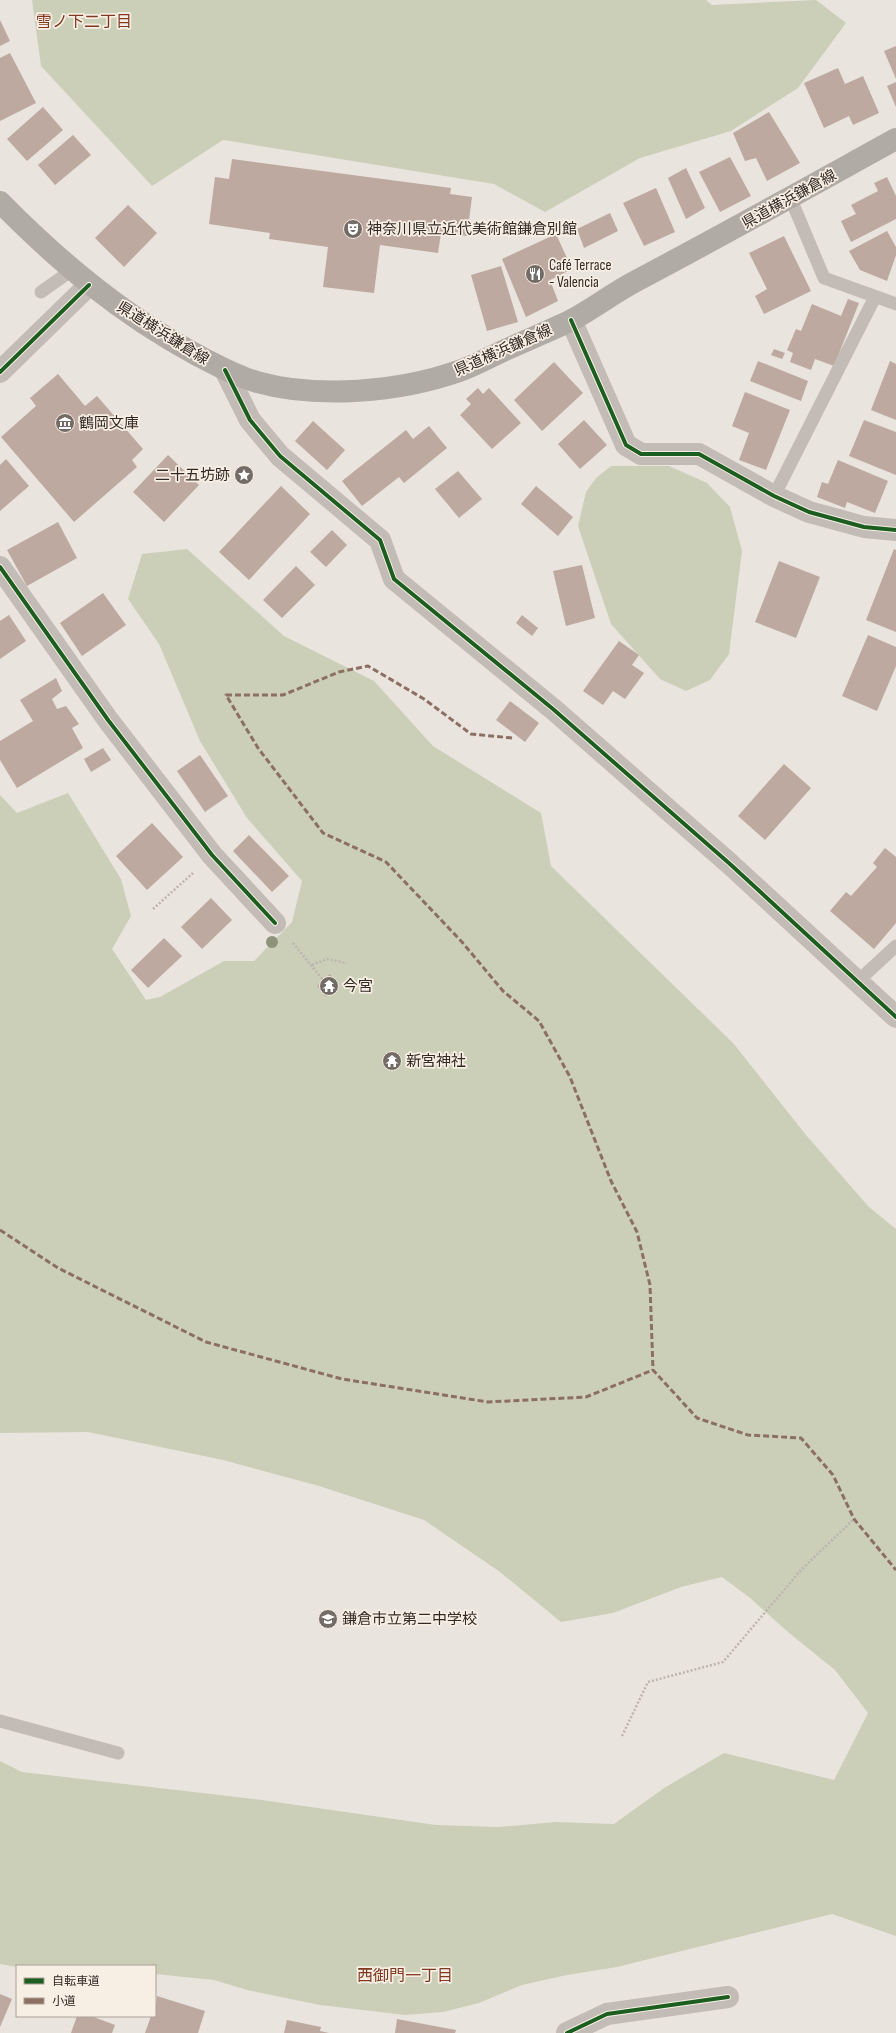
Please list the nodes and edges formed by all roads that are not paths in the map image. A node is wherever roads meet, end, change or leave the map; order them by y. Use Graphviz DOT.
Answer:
graph roads {
  1 [pos="896,139"];
  2 [pos="790,197"];
  3 [pos="0,202"];
  4 [pos="72,270"];
  5 [pos="89,285"];
  6 [pos="41,292"];
  7 [pos="874,297"];
  8 [pos="896,304"];
  9 [pos="571,320"];
  10 [pos="225,370"];
  11 [pos="0,372"];
  12 [pos="774,496"];
  13 [pos="896,530"];
  14 [pos="0,567"];
  15 [pos="282,930"];
  16 [pos="896,946"];
  17 [pos="857,982"];
  18 [pos="896,1018"];
  19 [pos="0,1721"];
  20 [pos="118,1753"];
  21 [pos="728,1997"];
  22 [pos="567,2033"];
  1 -- 2 [label="main road, 県道横浜鎌倉線"];
  2 -- 7 [label="lane"];
  2 -- 9 [label="main road, 県道横浜鎌倉線"];
  3 -- 4 [label="main road, 県道横浜鎌倉線"];
  4 -- 5 [label="main road, 県道横浜鎌倉線"];
  4 -- 6 [label="lane"];
  5 -- 10 [label="main road, 県道横浜鎌倉線"];
  5 -- 11 [label="street"];
  7 -- 8 [label="lane"];
  7 -- 12 [label="lane"];
  9 -- 10 [label="main road, 県道横浜鎌倉線"];
  9 -- 12 [label="street"];
  10 -- 17 [label="street"];
  12 -- 13 [label="street"];
  14 -- 15 [label="street"];
  16 -- 17 [label="lane"];
  17 -- 18 [label="street"];
  19 -- 20 [label="lane"];
  21 -- 22 [label="street"];
}
